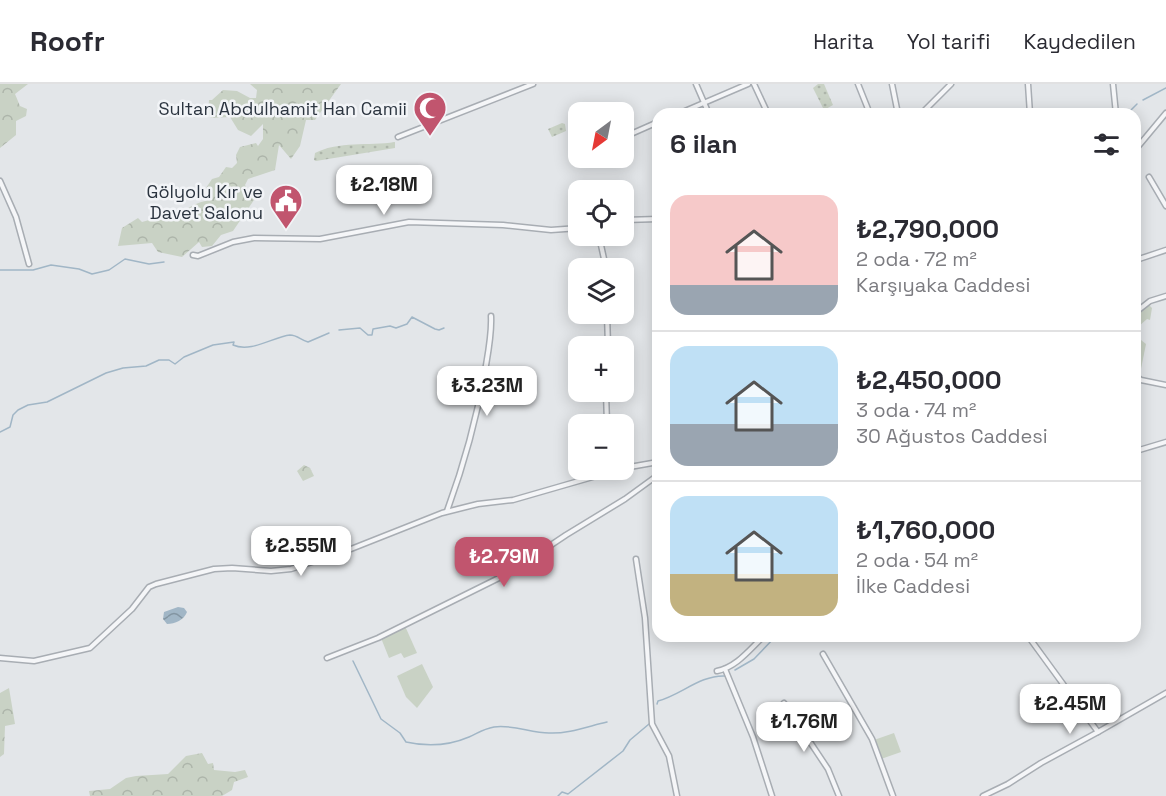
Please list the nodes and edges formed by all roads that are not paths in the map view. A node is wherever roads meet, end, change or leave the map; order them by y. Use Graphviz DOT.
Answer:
graph roads {
  1 [pos="533,84"];
  2 [pos="696,84"];
  3 [pos="748,84"];
  4 [pos="754,84"];
  5 [pos="858,84"];
  6 [pos="892,84"];
  7 [pos="951,84"];
  8 [pos="1028,84"];
  9 [pos="1113,84"];
  10 [pos="705,104"];
  11 [pos="694,108"];
  12 [pos="707,108"];
  13 [pos="765,108"];
  14 [pos="868,108"];
  15 [pos="897,108"];
  16 [pos="927,108"];
  17 [pos="1030,108"];
  18 [pos="1115,108"];
  19 [pos="1166,113"];
  20 [pos="652,125"];
  21 [pos="634,133"];
  22 [pos="398,138"];
  23 [pos="1141,142"];
  24 [pos="1149,177"];
  25 [pos="0,181"];
  26 [pos="1166,206"];
  27 [pos="652,219"];
  28 [pos="634,220"];
  29 [pos="568,229"];
  30 [pos="1166,250"];
  31 [pos="193,255"];
  32 [pos="1141,258"];
  33 [pos="29,264"];
  34 [pos="1166,296"];
  35 [pos="1141,307"];
  36 [pos="491,316"];
  37 [pos="1141,380"];
  38 [pos="1166,385"];
  39 [pos="1166,442"];
  40 [pos="1141,450"];
  41 [pos="652,463"];
  42 [pos="634,466"];
  43 [pos="577,480"];
  44 [pos="652,480"];
  45 [pos="447,511"];
  46 [pos="636,559"];
  47 [pos="758,642"];
  48 [pos="1032,642"];
  49 [pos="823,654"];
  50 [pos="0,658"];
  51 [pos="327,658"];
  52 [pos="725,669"];
  53 [pos="717,670"];
  54 [pos="1166,693"];
  55 [pos="784,703"];
  56 [pos="1098,732"];
  57 [pos="676,796"];
  58 [pos="772,796"];
  59 [pos="839,796"];
  60 [pos="893,796"];
  61 [pos="983,796"];
  1 -- 22 [label="street"];
  2 -- 10 [label="street"];
  3 -- 10 [label="street"];
  4 -- 13 [label="street"];
  5 -- 14 [label="street"];
  6 -- 15 [label="street"];
  7 -- 16 [label="street"];
  8 -- 17 [label="street"];
  9 -- 18 [label="street"];
  10 -- 11 [label="street"];
  10 -- 12 [label="street"];
  19 -- 23 [label="street"];
  20 -- 21 [label="street"];
  24 -- 26 [label="street"];
  25 -- 33 [label="street"];
  27 -- 28 [label="street"];
  29 -- 31 [label="street"];
  30 -- 32 [label="street"];
  34 -- 35 [label="street"];
  36 -- 45 [label="street"];
  37 -- 38 [label="street"];
  39 -- 40 [label="street"];
  41 -- 42 [label="street"];
  43 -- 45 [label="street"];
  44 -- 51 [label="street"];
  45 -- 50 [label="street"];
  46 -- 57 [label="street"];
  47 -- 52 [label="street"];
  48 -- 56 [label="street"];
  49 -- 60 [label="street"];
  52 -- 53 [label="street"];
  52 -- 58 [label="street"];
  54 -- 56 [label="street"];
  55 -- 59 [label="street"];
  56 -- 61 [label="street"];
}
